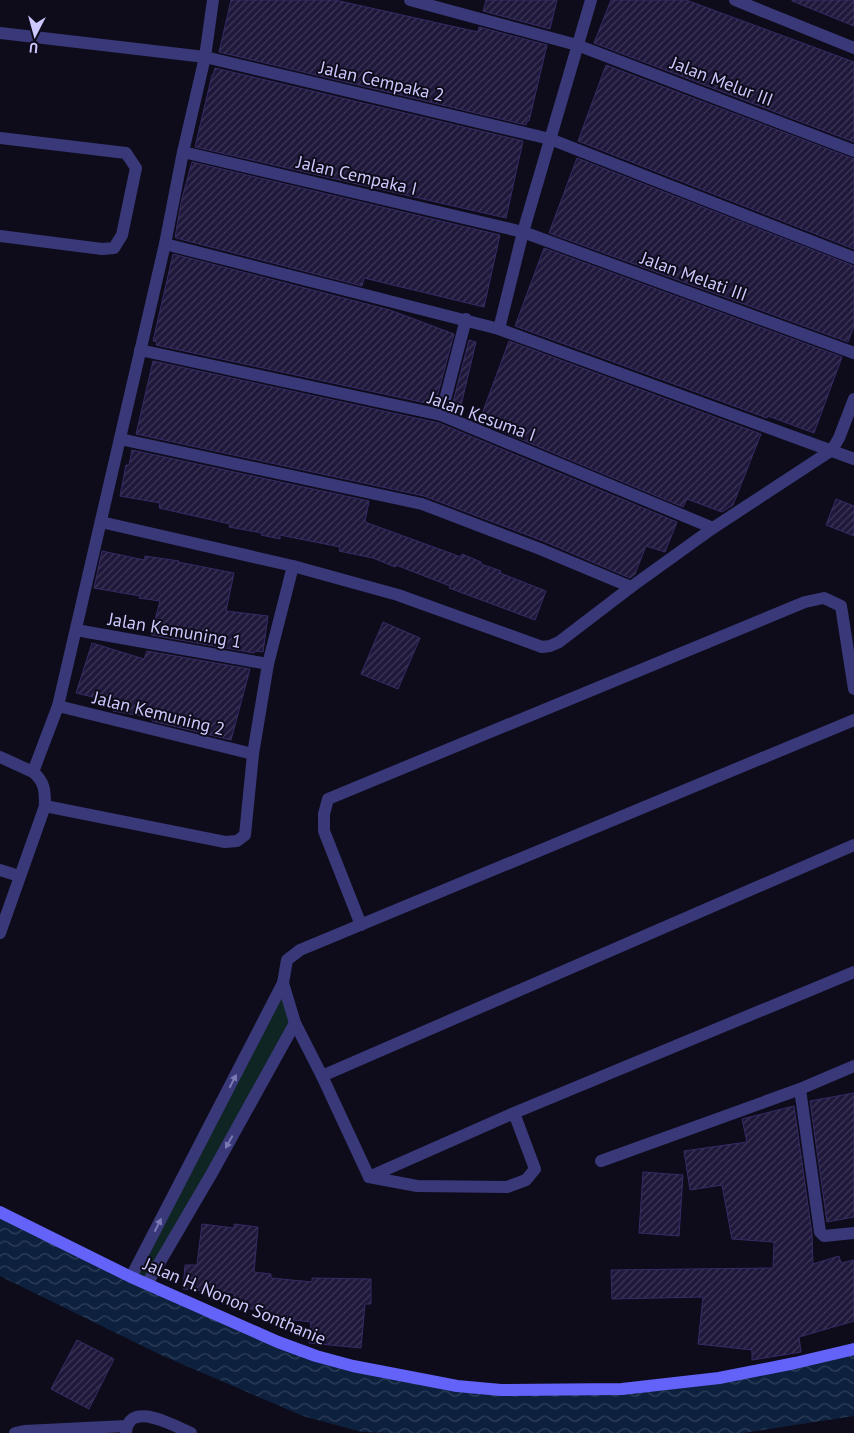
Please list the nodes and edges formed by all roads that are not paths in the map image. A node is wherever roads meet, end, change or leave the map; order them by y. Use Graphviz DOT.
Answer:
graph roads {
  1 [pos="209,0"];
  2 [pos="410,0"];
  3 [pos="591,0"];
  4 [pos="735,0"];
  5 [pos="0,32"];
  6 [pos="577,45"];
  7 [pos="854,48"];
  8 [pos="205,57"];
  9 [pos="0,138"];
  10 [pos="550,139"];
  11 [pos="854,151"];
  12 [pos="183,152"];
  13 [pos="522,232"];
  14 [pos="0,236"];
  15 [pos="165,244"];
  16 [pos="854,258"];
  17 [pos="466,319"];
  18 [pos="499,329"];
  19 [pos="140,350"];
  20 [pos="854,353"];
  21 [pos="854,399"];
  22 [pos="441,415"];
  23 [pos="120,439"];
  24 [pos="832,450"];
  25 [pos="854,459"];
  26 [pos="101,522"];
  27 [pos="713,528"];
  28 [pos="293,566"];
  29 [pos="631,587"];
  30 [pos="76,630"];
  31 [pos="268,664"];
  32 [pos="854,689"];
  33 [pos="58,706"];
  34 [pos="854,720"];
  35 [pos="253,754"];
  36 [pos="0,757"];
  37 [pos="33,772"];
  38 [pos="45,806"];
  39 [pos="854,845"];
  40 [pos="0,870"];
  41 [pos="19,876"];
  42 [pos="361,925"];
  43 [pos="0,933"];
  44 [pos="854,972"];
  45 [pos="283,983"];
  46 [pos="294,1022"];
  47 [pos="854,1066"];
  48 [pos="322,1076"];
  49 [pos="800,1089"];
  50 [pos="514,1113"];
  51 [pos="601,1161"];
  52 [pos="191,1162"];
  53 [pos="212,1173"];
  54 [pos="369,1177"];
  55 [pos="0,1212"];
  56 [pos="854,1233"];
  57 [pos="131,1277"];
  58 [pos="148,1284"];
  59 [pos="854,1348"];
  60 [pos="126,1430"];
  61 [pos="15,1433"];
  62 [pos="191,1433"];
  1 -- 8 [label="street"];
  2 -- 6 [label="street, Jalan Melur III"];
  3 -- 6 [label="street"];
  4 -- 7 [label="street"];
  5 -- 8 [label="street, Jalan Cempaka 2"];
  6 -- 10 [label="street"];
  6 -- 11 [label="street, Jalan Melur III"];
  8 -- 10 [label="street, Jalan Cempaka 2"];
  8 -- 12 [label="street"];
  9 -- 14 [label="street"];
  10 -- 13 [label="street"];
  10 -- 16 [label="street, Jalan Cempaka 2"];
  12 -- 13 [label="street, Jalan Cempaka I"];
  12 -- 15 [label="street"];
  13 -- 18 [label="street"];
  13 -- 20 [label="street, Jalan Melati III"];
  15 -- 17 [label="street"];
  15 -- 19 [label="street"];
  17 -- 18 [label="street"];
  17 -- 22 [label="street"];
  18 -- 24 [label="street"];
  19 -- 22 [label="street, Jalan Kesuma I"];
  19 -- 23 [label="street"];
  21 -- 24 [label="street"];
  22 -- 27 [label="street, Jalan Kesuma I"];
  23 -- 26 [label="street"];
  23 -- 29 [label="street"];
  24 -- 25 [label="street"];
  24 -- 27 [label="street"];
  26 -- 28 [label="street"];
  26 -- 30 [label="street"];
  27 -- 29 [label="street"];
  28 -- 29 [label="street"];
  28 -- 31 [label="street"];
  30 -- 31 [label="street, Jalan Kemuning 1"];
  30 -- 33 [label="street"];
  31 -- 35 [label="street"];
  32 -- 42 [label="street"];
  33 -- 35 [label="street, Jalan Kemuning 2"];
  33 -- 37 [label="street"];
  34 -- 42 [label="street"];
  35 -- 38 [label="street"];
  36 -- 37 [label="street"];
  37 -- 38 [label="street"];
  38 -- 41 [label="street"];
  39 -- 48 [label="street"];
  40 -- 41 [label="street"];
  41 -- 43 [label="street"];
  42 -- 45 [label="street"];
  44 -- 50 [label="street"];
  45 -- 46 [label="street"];
  52 -- 45 [label="street, one-way"];
  46 -- 48 [label="street"];
  46 -- 53 [label="street, one-way"];
  47 -- 49 [label="street"];
  48 -- 54 [label="street"];
  49 -- 51 [label="street"];
  49 -- 56 [label="street"];
  50 -- 54 [label="street"];
  50 -- 54 [label="street"];
  52 -- 53 [label="street"];
  57 -- 52 [label="street, one-way"];
  53 -- 58 [label="street"];
  55 -- 57 [label="street, Jalan H. Nonon Sonthanie"];
  57 -- 58 [label="street, Jalan H. Nonon Sonthanie"];
  58 -- 59 [label="street, Jalan H. Nonon Sonthanie"];
  60 -- 61 [label="street"];
  60 -- 62 [label="street"];
}
